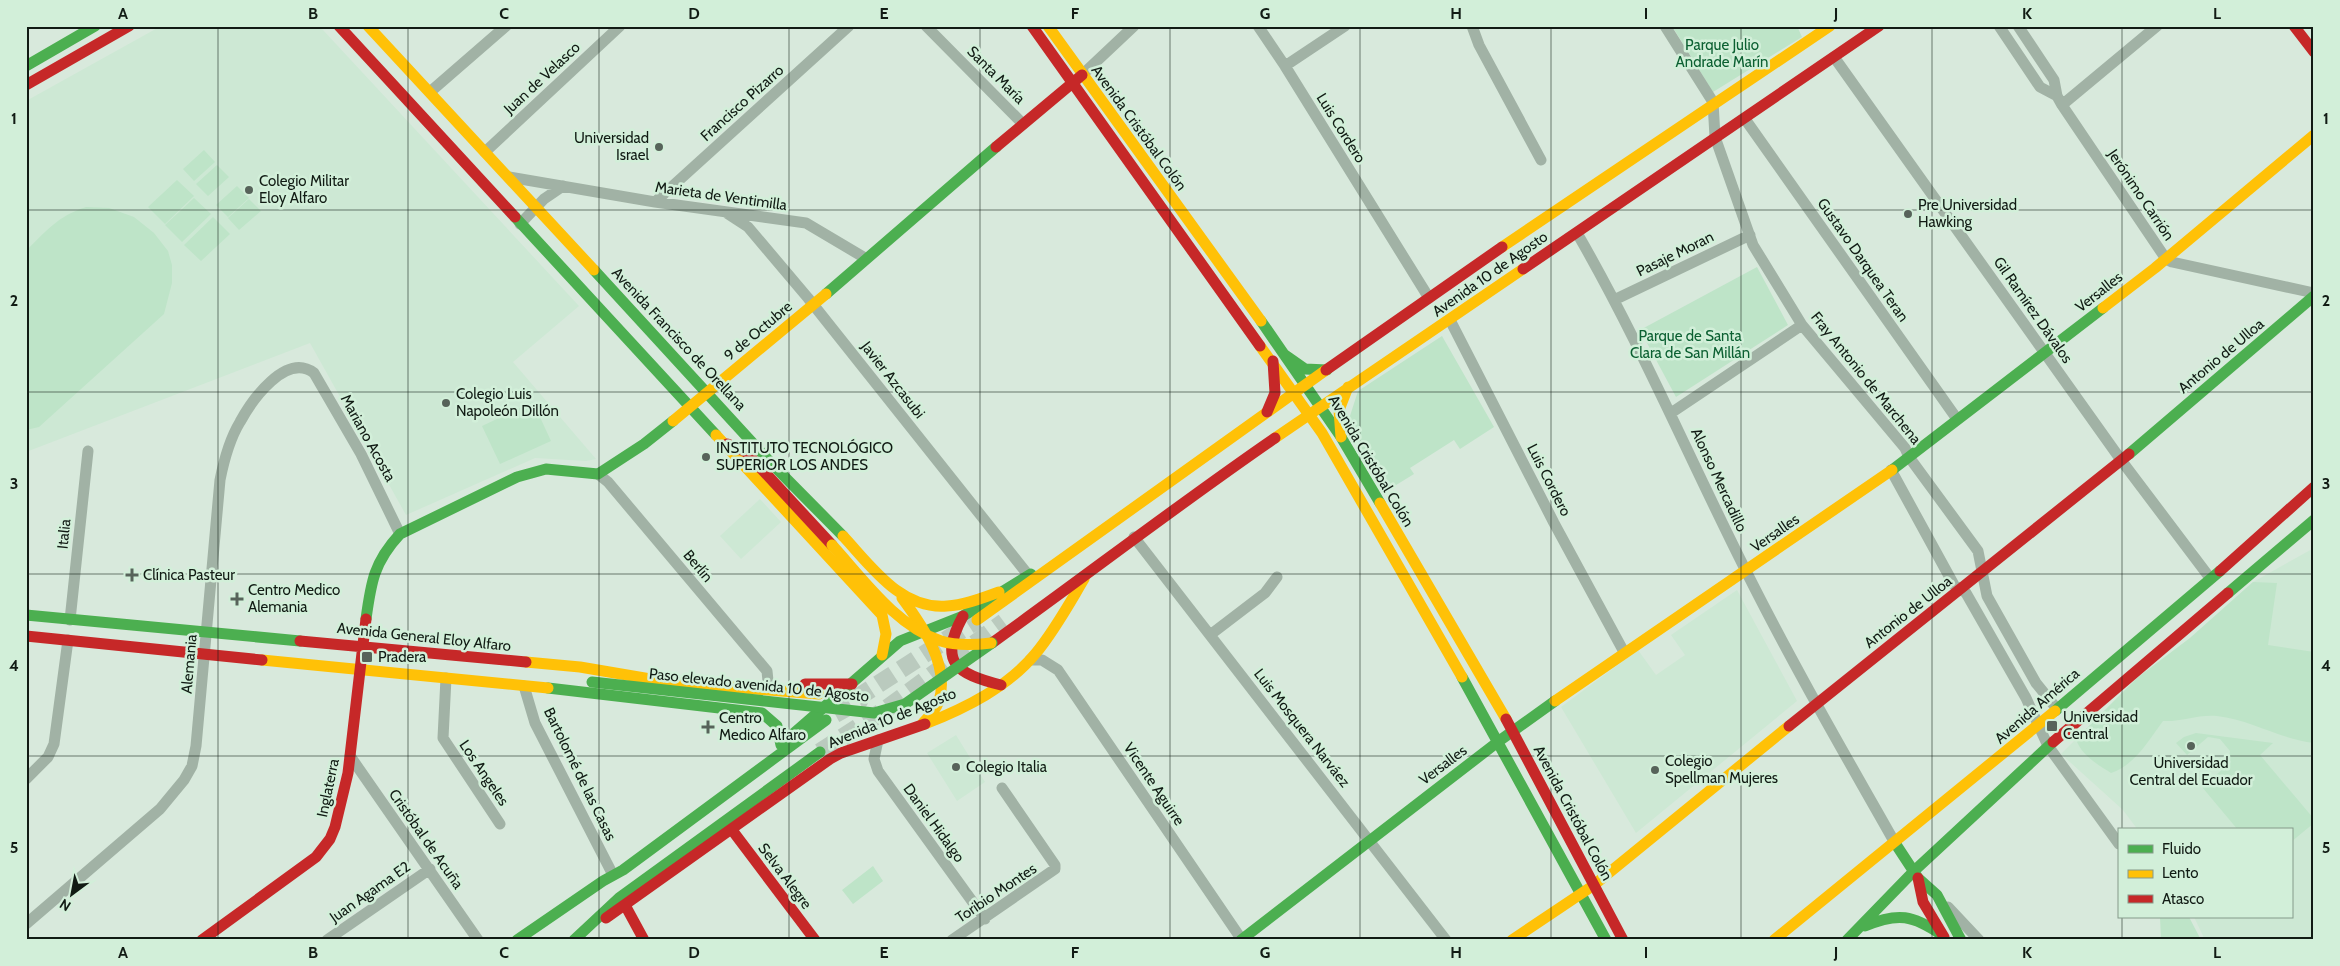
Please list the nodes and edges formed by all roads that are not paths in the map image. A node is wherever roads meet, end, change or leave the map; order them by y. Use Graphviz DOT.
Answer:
graph roads {
  1 [pos="95,26"];
  2 [pos="128,26"];
  3 [pos="339,26"];
  4 [pos="368,26"];
  5 [pos="382,26"];
  6 [pos="506,26"];
  7 [pos="620,26"];
  8 [pos="849,26"];
  9 [pos="926,26"];
  10 [pos="1032,26"];
  11 [pos="1048,26"];
  12 [pos="1134,26"];
  13 [pos="1258,26"];
  14 [pos="1345,26"];
  15 [pos="1472,26"];
  16 [pos="1665,26"];
  17 [pos="1830,26"];
  18 [pos="1879,26"];
  19 [pos="1999,26"];
  20 [pos="2018,26"];
  21 [pos="2157,26"];
  22 [pos="2294,26"];
  23 [pos="381,40"];
  24 [pos="2314,52"];
  25 [pos="364,54"];
  26 [pos="1834,57"];
  27 [pos="26,66"];
  28 [pos="1285,66"];
  29 [pos="1082,75"];
  30 [pos="1074,84"];
  31 [pos="26,85"];
  32 [pos="430,92"];
  33 [pos="2060,100"];
  34 [pos="1713,102"];
  35 [pos="1744,119"];
  36 [pos="1023,124"];
  37 [pos="2314,135"];
  38 [pos="1715,137"];
  39 [pos="485,152"];
  40 [pos="1541,160"];
  41 [pos="508,177"];
  42 [pos="564,186"];
  43 [pos="655,202"];
  44 [pos="536,207"];
  45 [pos="725,212"];
  46 [pos="520,224"];
  47 [pos="1577,233"];
  48 [pos="1750,235"];
  49 [pos="865,258"];
  50 [pos="2166,259"];
  51 [pos="2314,295"];
  52 [pos="1429,298"];
  53 [pos="1614,300"];
  54 [pos="813,304"];
  55 [pos="1450,320"];
  56 [pos="1802,325"];
  57 [pos="2045,353"];
  58 [pos="1285,355"];
  59 [pos="1273,361"];
  60 [pos="300,367"];
  61 [pos="1327,370"];
  62 [pos="1306,384"];
  63 [pos="1348,387"];
  64 [pos="708,392"];
  65 [pos="1295,394"];
  66 [pos="690,405"];
  67 [pos="1321,406"];
  68 [pos="1267,412"];
  69 [pos="1671,413"];
  70 [pos="1310,414"];
  71 [pos="1957,419"];
  72 [pos="1341,437"];
  73 [pos="727,444"];
  74 [pos="88,451"];
  75 [pos="1909,457"];
  76 [pos="2121,460"];
  77 [pos="1891,470"];
  78 [pos="598,474"];
  79 [pos="2314,487"];
  80 [pos="2314,495"];
  81 [pos="1115,521"];
  82 [pos="2312,523"];
  83 [pos="2269,529"];
  84 [pos="400,534"];
  85 [pos="1134,536"];
  86 [pos="1118,548"];
  87 [pos="1746,571"];
  88 [pos="1981,573"];
  89 [pos="1087,575"];
  90 [pos="1028,576"];
  91 [pos="1277,577"];
  92 [pos="2210,578"];
  93 [pos="892,587"];
  94 [pos="1960,590"];
  95 [pos="999,592"];
  96 [pos="862,593"];
  97 [pos="26,615"];
  98 [pos="963,616"];
  99 [pos="70,620"];
  100 [pos="977,620"];
  101 [pos="1004,622"];
  102 [pos="924,630"];
  103 [pos="207,631"];
  104 [pos="1210,635"];
  105 [pos="26,636"];
  106 [pos="68,640"];
  107 [pos="900,641"];
  108 [pos="992,643"];
  109 [pos="364,646"];
  110 [pos="1624,652"];
  111 [pos="205,654"];
  112 [pos="934,654"];
  113 [pos="882,655"];
  114 [pos="1030,660"];
  115 [pos="580,667"];
  116 [pos="361,670"];
  117 [pos="446,678"];
  118 [pos="768,681"];
  119 [pos="852,684"];
  120 [pos="524,686"];
  121 [pos="1001,686"];
  122 [pos="537,687"];
  123 [pos="818,694"];
  124 [pos="1816,704"];
  125 [pos="2057,709"];
  126 [pos="826,720"];
  127 [pos="922,724"];
  128 [pos="2039,726"];
  129 [pos="1513,731"];
  130 [pos="878,740"];
  131 [pos="1499,741"];
  132 [pos="781,745"];
  133 [pos="2048,746"];
  134 [pos="820,752"];
  135 [pos="350,756"];
  136 [pos="26,779"];
  137 [pos="1002,788"];
  138 [pos="500,824"];
  139 [pos="732,830"];
  140 [pos="1370,839"];
  141 [pos="1895,843"];
  142 [pos="2118,843"];
  143 [pos="430,869"];
  144 [pos="1916,874"];
  145 [pos="608,877"];
  146 [pos="1594,885"];
  147 [pos="1581,893"];
  148 [pos="1937,895"];
  149 [pos="625,905"];
  150 [pos="985,919"];
  151 [pos="26,924"];
  152 [pos="1860,928"];
  153 [pos="1944,937"];
  154 [pos="202,940"];
  155 [pos="327,940"];
  156 [pos="478,940"];
  157 [pos="517,940"];
  158 [pos="575,940"];
  159 [pos="644,940"];
  160 [pos="814,940"];
  161 [pos="952,940"];
  162 [pos="1242,940"];
  163 [pos="1446,940"];
  164 [pos="1512,940"];
  165 [pos="1606,940"];
  166 [pos="1624,940"];
  167 [pos="1774,940"];
  168 [pos="1847,940"];
  169 [pos="1961,940"];
  170 [pos="1979,940"];
  1 -- 27 [label="main road"];
  2 -- 31 [label="main road"];
  3 -- 25 [label="main road"];
  4 -- 23 [label="main road, Avenida Francisco de Orellana"];
  5 -- 23 [label="street"];
  6 -- 32 [label="street"];
  7 -- 39 [label="street, Juan de Velasco"];
  8 -- 43 [label="street, Francisco Pizarro"];
  9 -- 36 [label="street, Santa María"];
  10 -- 30 [label="main road, Avenida Cristóbal Colón"];
  11 -- 29 [label="main road, Avenida Cristóbal Colón"];
  12 -- 29 [label="street, 9 de Octubre"];
  13 -- 28 [label="street, Luis Cordero"];
  14 -- 28 [label="street"];
  15 -- 40 [label="street"];
  16 -- 34 [label="street"];
  17 -- 34 [label="main road, Avenida 10 de Agosto"];
  18 -- 26 [label="main road, Avenida 10 de Agosto"];
  19 -- 33 [label="street, Jerónimo Carrión"];
  20 -- 33 [label="street, Jerónimo Carrión"];
  21 -- 33 [label="street"];
  22 -- 24 [label="main road"];
  23 -- 25 [label="main road"];
  23 -- 32 [label="main road, Avenida Francisco de Orellana"];
  25 -- 46 [label="main road"];
  26 -- 35 [label="main road, Avenida 10 de Agosto"];
  26 -- 57 [label="street, Gil Ramírez Dávalos"];
  28 -- 52 [label="street, Luis Cordero"];
  29 -- 30 [label="main road, 9 de Octubre"];
  29 -- 58 [label="main road, Avenida Cristóbal Colón"];
  30 -- 36 [label="main road, 9 de Octubre"];
  30 -- 59 [label="main road, Avenida Cristóbal Colón"];
  32 -- 39 [label="main road, Avenida Francisco de Orellana"];
  33 -- 50 [label="street, Jerónimo Carrión"];
  34 -- 38 [label="street, Fray Antonio de Marchena"];
  34 -- 52 [label="main road, Avenida 10 de Agosto"];
  35 -- 38 [label="main road, Avenida 10 de Agosto"];
  35 -- 71 [label="street, Gustavo Darquea Teran"];
  36 -- 49 [label="main road, 9 de Octubre"];
  37 -- 50 [label="main road, Versalles"];
  38 -- 47 [label="main road, Avenida 10 de Agosto"];
  38 -- 48 [label="street, Fray Antonio de Marchena"];
  39 -- 41 [label="main road, Avenida Francisco de Orellana"];
  41 -- 42 [label="street, Marieta de Ventimilla"];
  41 -- 44 [label="main road, Avenida Francisco de Orellana"];
  42 -- 43 [label="street, Marieta de Ventimilla"];
  42 -- 44 [label="street"];
  43 -- 45 [label="street, Marieta de Ventimilla"];
  44 -- 46 [label="street"];
  44 -- 64 [label="main road, Avenida Francisco de Orellana"];
  45 -- 49 [label="street, Marieta de Ventimilla"];
  45 -- 54 [label="street, Javier Azcasubi"];
  46 -- 66 [label="main road"];
  47 -- 53 [label="street, Alonso Mercadillo"];
  47 -- 55 [label="main road, Avenida 10 de Agosto"];
  48 -- 53 [label="street, Pasaje Moran"];
  48 -- 56 [label="street, Fray Antonio de Marchena"];
  49 -- 54 [label="main road, 9 de Octubre"];
  50 -- 51 [label="street, Jerónimo Carrión"];
  50 -- 57 [label="main road, Versalles"];
  51 -- 76 [label="main road, Antonio de Ulloa"];
  52 -- 61 [label="main road, Avenida 10 de Agosto"];
  53 -- 69 [label="street, Alonso Mercadillo"];
  54 -- 64 [label="main road, 9 de Octubre"];
  54 -- 90 [label="street, Javier Azcasubi"];
  55 -- 63 [label="main road, Avenida 10 de Agosto"];
  55 -- 110 [label="street, Luis Cordero"];
  56 -- 69 [label="street"];
  56 -- 75 [label="street, Fray Antonio de Marchena"];
  57 -- 71 [label="main road, Versalles"];
  57 -- 76 [label="street, Gil Ramírez Dávalos"];
  58 -- 61 [label="main road"];
  58 -- 62 [label="main road, Avenida Cristóbal Colón"];
  59 -- 65 [label="main road, Avenida Cristóbal Colón"];
  59 -- 68 [label="main road"];
  60 -- 84 [label="street, Mariano Acosta"];
  60 -- 103 [label="street, Alemania"];
  61 -- 62 [label="main road, Avenida 10 de Agosto"];
  62 -- 65 [label="main road, Avenida 10 de Agosto"];
  62 -- 67 [label="main road, Avenida Cristóbal Colón"];
  63 -- 67 [label="main road, Avenida 10 de Agosto"];
  63 -- 72 [label="main road"];
  64 -- 66 [label="main road, 9 de Octubre"];
  64 -- 93 [label="main road, Avenida Francisco de Orellana"];
  65 -- 68 [label="main road, Avenida 10 de Agosto"];
  65 -- 70 [label="main road, Avenida Cristóbal Colón"];
  66 -- 73 [label="main road"];
  66 -- 78 [label="main road, 9 de Octubre"];
  67 -- 70 [label="main road, Avenida 10 de Agosto"];
  67 -- 72 [label="main road, Avenida Cristóbal Colón"];
  68 -- 81 [label="main road, Avenida 10 de Agosto"];
  69 -- 87 [label="street, Alonso Mercadillo"];
  70 -- 85 [label="main road, Avenida 10 de Agosto"];
  70 -- 131 [label="main road, Avenida Cristóbal Colón"];
  71 -- 75 [label="main road, Versalles"];
  72 -- 129 [label="main road, Avenida Cristóbal Colón"];
  73 -- 96 [label="main road"];
  73 -- 108 [label="main road, bridge"];
  74 -- 99 [label="street, Italia"];
  75 -- 77 [label="main road, Versalles"];
  75 -- 88 [label="street, Fray Antonio de Marchena"];
  76 -- 88 [label="main road, Antonio de Ulloa"];
  76 -- 92 [label="street, Gil Ramírez Dávalos"];
  77 -- 87 [label="main road, Versalles"];
  77 -- 94 [label="street"];
  78 -- 84 [label="main road"];
  78 -- 118 [label="street, Berlín"];
  79 -- 83 [label="main road, Avenida América"];
  80 -- 83 [label="main road"];
  81 -- 90 [label="main road, Avenida 10 de Agosto"];
  81 -- 100 [label="main road, Avenida 10 de Agosto"];
  82 -- 133 [label="main road"];
  83 -- 92 [label="main road, Avenida América"];
  84 -- 109 [label="main road"];
  85 -- 86 [label="main road, Avenida 10 de Agosto"];
  85 -- 104 [label="street, Luis Mosquera Narváez"];
  86 -- 89 [label="main road, Avenida 10 de Agosto"];
  86 -- 101 [label="main road, Avenida 10 de Agosto"];
  87 -- 110 [label="main road, Versalles"];
  87 -- 124 [label="street, Alonso Mercadillo"];
  88 -- 94 [label="main road, Antonio de Ulloa"];
  88 -- 125 [label="street, Fray Antonio de Marchena"];
  89 -- 108 [label="main road, Paso elevado avenida 10 de Agosto"];
  89 -- 114 [label="main road, Avenida 10 de Agosto"];
  90 -- 95 [label="main road, Avenida 10 de Agosto"];
  91 -- 104 [label="street"];
  92 -- 125 [label="main road, Avenida América"];
  93 -- 95 [label="main road, Avenida Francisco de Orellana"];
  93 -- 96 [label="main road"];
  93 -- 102 [label="main road"];
  94 -- 124 [label="main road, Antonio de Ulloa"];
  94 -- 128 [label="street"];
  95 -- 98 [label="main road, Avenida 10 de Agosto"];
  96 -- 113 [label="main road"];
  97 -- 99 [label="main road, Avenida General Eloy Alfaro"];
  98 -- 102 [label="main road, Avenida 10 de Agosto"];
  98 -- 121 [label="main road"];
  99 -- 103 [label="main road, Avenida General Eloy Alfaro"];
  102 -- 107 [label="main road, Avenida 10 de Agosto"];
  102 -- 112 [label="main road"];
  103 -- 109 [label="main road, Avenida General Eloy Alfaro"];
  103 -- 111 [label="street, Alemania"];
  104 -- 140 [label="street, Luis Mosquera Narváez"];
  105 -- 106 [label="main road"];
  106 -- 111 [label="main road"];
  106 -- 136 [label="street"];
  107 -- 112 [label="main road"];
  107 -- 113 [label="main road, Avenida 10 de Agosto"];
  108 -- 122 [label="main road, Paso elevado avenida 10 de Agosto, bridge"];
  109 -- 115 [label="main road, Avenida General Eloy Alfaro"];
  109 -- 116 [label="main road"];
  110 -- 129 [label="main road, Versalles"];
  111 -- 116 [label="main road"];
  111 -- 151 [label="street, Alemania"];
  112 -- 127 [label="main road"];
  113 -- 119 [label="main road, Avenida 10 de Agosto"];
  114 -- 121 [label="main road, Avenida 10 de Agosto"];
  114 -- 162 [label="street, Vicente Aguirre"];
  115 -- 118 [label="main road"];
  115 -- 123 [label="main road, Avenida General Eloy Alfaro"];
  116 -- 117 [label="main road"];
  116 -- 135 [label="main road, Inglaterra"];
  117 -- 120 [label="main road"];
  117 -- 138 [label="street, Los Angeles"];
  118 -- 119 [label="main road"];
  119 -- 132 [label="main road, Avenida 10 de Agosto"];
  120 -- 122 [label="main road"];
  120 -- 145 [label="street, Bartolomé de las Casas"];
  121 -- 127 [label="main road, Avenida 10 de Agosto"];
  122 -- 132 [label="main road"];
  124 -- 141 [label="street, Alonso Mercadillo"];
  124 -- 146 [label="main road, Antonio de Ulloa"];
  125 -- 128 [label="main road, Avenida América"];
  126 -- 145 [label="main road, Avenida 10 de Agosto"];
  127 -- 130 [label="main road, Avenida 10 de Agosto"];
  128 -- 133 [label="street"];
  128 -- 141 [label="main road, Avenida América"];
  129 -- 131 [label="main road, Versalles"];
  129 -- 146 [label="main road, Avenida Cristóbal Colón"];
  130 -- 139 [label="main road, Avenida 10 de Agosto"];
  130 -- 150 [label="street, Daniel Hidalgo"];
  131 -- 140 [label="main road, Versalles"];
  131 -- 147 [label="main road, Avenida Cristóbal Colón"];
  132 -- 145 [label="main road, Avenida 10 de Agosto"];
  133 -- 142 [label="street"];
  133 -- 144 [label="main road"];
  134 -- 158 [label="main road, Avenida 10 de Agosto"];
  135 -- 143 [label="street, Cristóbal de Acuña"];
  135 -- 154 [label="main road, Inglaterra"];
  137 -- 150 [label="street, Toribio Montes"];
  139 -- 149 [label="main road, Avenida 10 de Agosto"];
  139 -- 160 [label="main road, Selva Alegre"];
  140 -- 162 [label="main road, Versalles"];
  140 -- 163 [label="street, Luis Mosquera Narváez"];
  141 -- 144 [label="main road"];
  141 -- 167 [label="main road, Avenida América"];
  143 -- 155 [label="street, Juan Agama E2"];
  143 -- 156 [label="street, Cristóbal de Acuña"];
  144 -- 148 [label="main road"];
  144 -- 152 [label="main road"];
  144 -- 153 [label="main road"];
  145 -- 157 [label="main road, Avenida 10 de Agosto"];
  146 -- 147 [label="main road, Antonio de Ulloa"];
  146 -- 166 [label="main road, Avenida Cristóbal Colón"];
  147 -- 164 [label="main road, Antonio de Ulloa"];
  147 -- 165 [label="main road, Avenida Cristóbal Colón"];
  148 -- 169 [label="main road"];
  148 -- 170 [label="street"];
  149 -- 158 [label="main road, Avenida 10 de Agosto"];
  149 -- 159 [label="main road"];
  150 -- 161 [label="street, Toribio Montes"];
  152 -- 153 [label="main road"];
  152 -- 168 [label="main road"];
}
